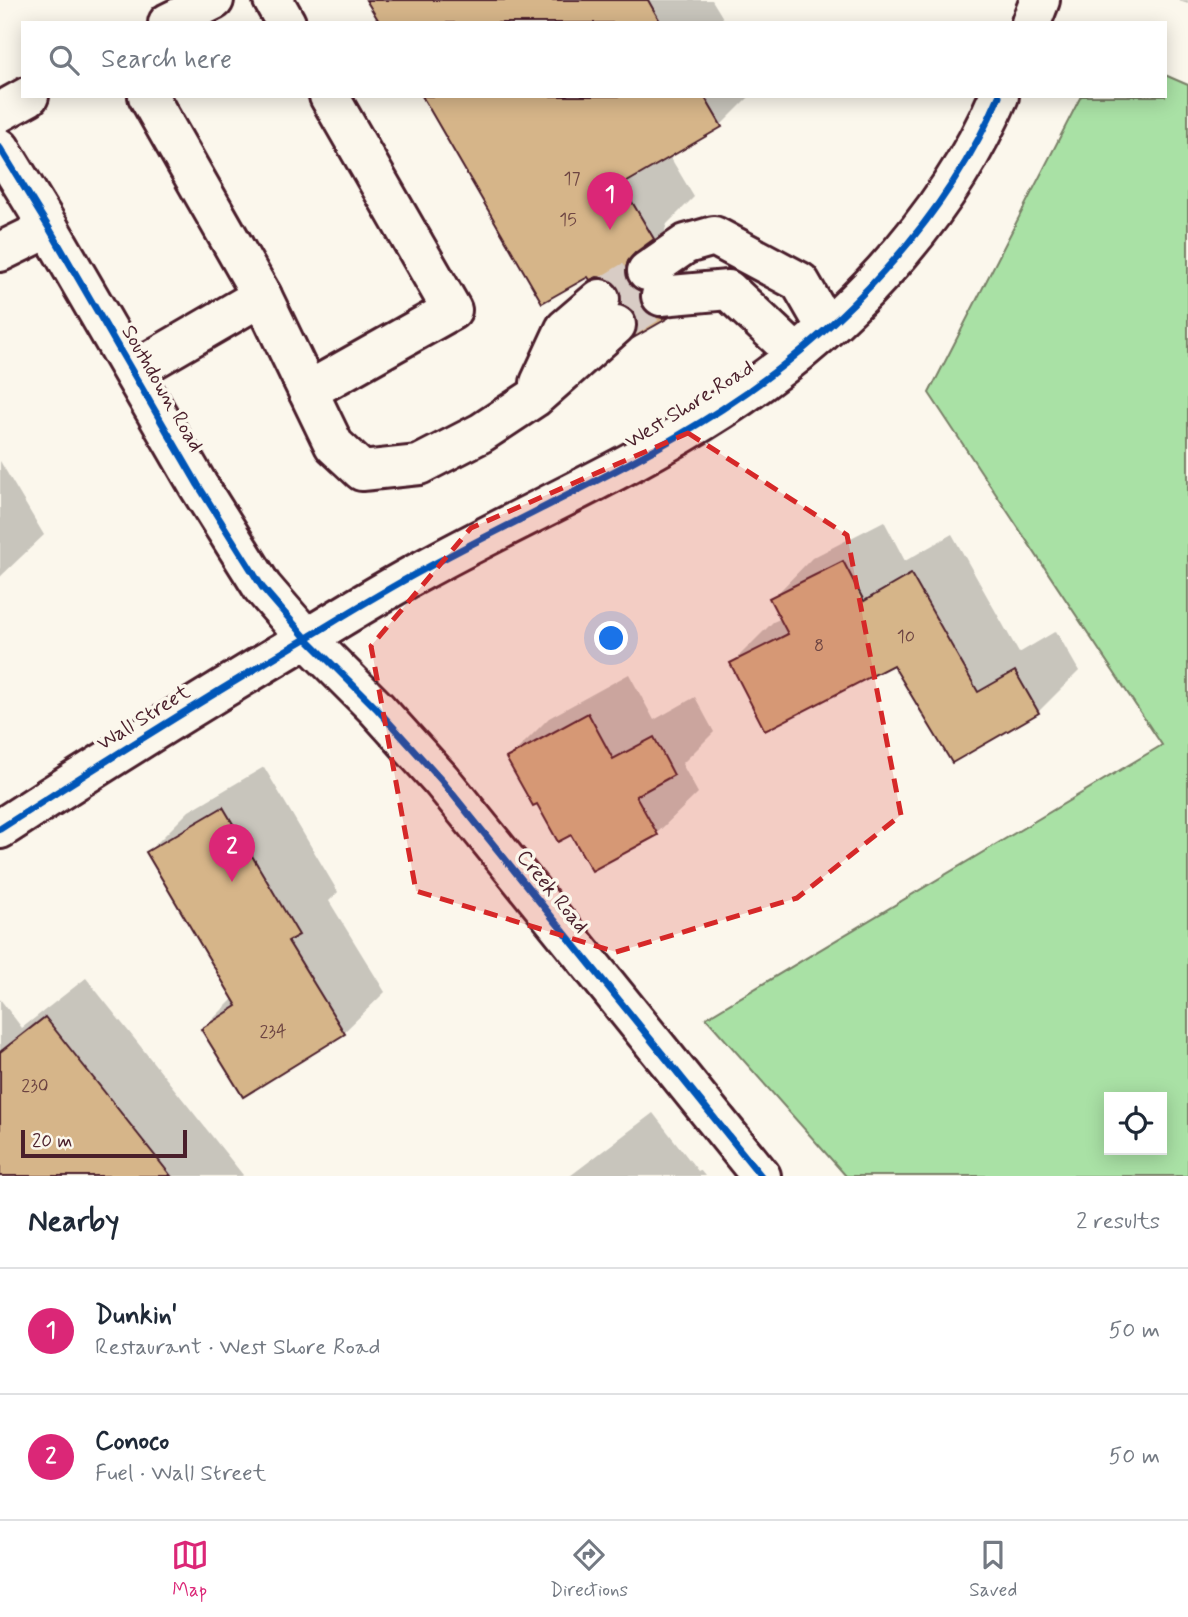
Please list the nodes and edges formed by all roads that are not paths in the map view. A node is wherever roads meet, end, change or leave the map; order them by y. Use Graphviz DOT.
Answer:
graph roads {
  1 [pos="214,0"];
  2 [pos="273,0"];
  3 [pos="1040,0"];
  4 [pos="172,21"];
  5 [pos="285,21"];
  6 [pos="1032,21"];
  7 [pos="25,98"];
  8 [pos="149,98"];
  9 [pos="330,98"];
  10 [pos="998,98"];
  11 [pos="0,112"];
  12 [pos="0,148"];
  13 [pos="49,228"];
  14 [pos="0,252"];
  15 [pos="262,296"];
  16 [pos="608,312"];
  17 [pos="827,327"];
  18 [pos="796,354"];
  19 [pos="133,371"];
  20 [pos="308,391"];
  21 [pos="306,638"];
  22 [pos="0,829"];
  23 [pos="761,1176"];
  1 -- 4 [label="street"];
  2 -- 5 [label="street"];
  3 -- 6 [label="street"];
  7 -- 11 [label="street"];
  8 -- 15 [label="street"];
  9 -- 20 [label="street"];
  10 -- 17 [label="street, West Shore Road"];
  12 -- 13 [label="street, Southdown Road"];
  13 -- 14 [label="street"];
  13 -- 19 [label="street, Southdown Road"];
  15 -- 19 [label="street"];
  15 -- 20 [label="street"];
  16 -- 20 [label="street"];
  17 -- 18 [label="street, West Shore Road"];
  17 -- 18 [label="street"];
  18 -- 21 [label="street, West Shore Road"];
  19 -- 21 [label="street, Southdown Road"];
  21 -- 22 [label="street, Wall Street"];
  21 -- 23 [label="street, Creek Road"];
}
